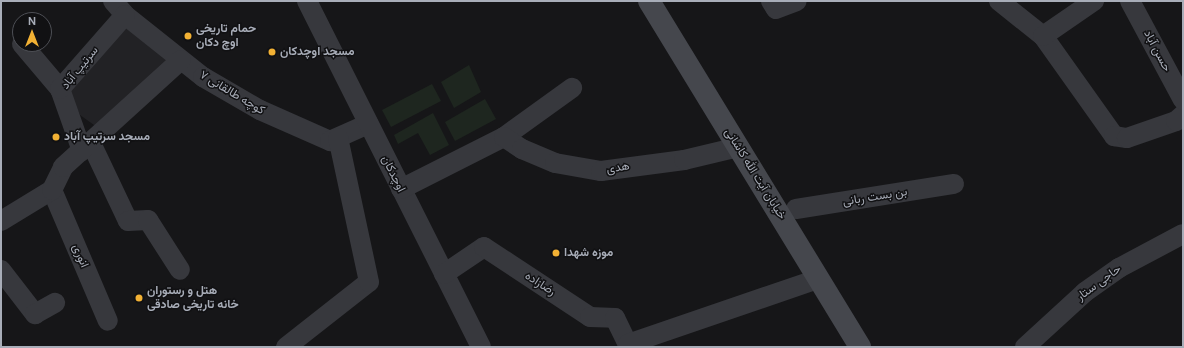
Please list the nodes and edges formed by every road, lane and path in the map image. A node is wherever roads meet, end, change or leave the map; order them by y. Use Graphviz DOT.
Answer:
graph roads {
  1 [pos="307,1"];
  2 [pos="650,1"];
  3 [pos="771,1"];
  4 [pos="798,1"];
  5 [pos="999,1"];
  6 [pos="1094,1"];
  7 [pos="1130,1"];
  8 [pos="119,8"];
  9 [pos="1043,36"];
  10 [pos="28,52"];
  11 [pos="181,60"];
  12 [pos="572,88"];
  13 [pos="60,89"];
  14 [pos="1183,100"];
  15 [pos="1181,123"];
  16 [pos="368,124"];
  17 [pos="504,137"];
  18 [pos="338,138"];
  19 [pos="86,147"];
  20 [pos="738,147"];
  21 [pos="954,184"];
  22 [pos="401,189"];
  23 [pos="52,190"];
  24 [pos="796,209"];
  25 [pos="1,221"];
  26 [pos="1183,234"];
  27 [pos="1,270"];
  28 [pos="180,270"];
  29 [pos="444,274"];
  30 [pos="818,279"];
  31 [pos="56,303"];
  32 [pos="108,322"];
  33 [pos="629,346"];
  34 [pos="286,347"];
  35 [pos="481,347"];
  36 [pos="860,347"];
  37 [pos="1025,347"];
  1 -- 16 [label="street, اوچدکان"];
  2 -- 20 [label="main road, خیابان آیت الله کاشانی"];
  3 -- 4 [label="street"];
  5 -- 9 [label="street"];
  6 -- 9 [label="street"];
  7 -- 14 [label="street, حسن آباد"];
  8 -- 11 [label="street, کوچه طالقانی ۷"];
  8 -- 13 [label="street, سرتیپ آباد"];
  9 -- 15 [label="street"];
  10 -- 13 [label="street"];
  11 -- 18 [label="street, کوچه طالقانی ۷"];
  11 -- 19 [label="street"];
  12 -- 17 [label="street"];
  13 -- 19 [label="street, سرتیپ آباد"];
  16 -- 18 [label="street"];
  16 -- 22 [label="street, اوچدکان"];
  17 -- 20 [label="street, هدی"];
  17 -- 22 [label="street"];
  18 -- 34 [label="street"];
  19 -- 23 [label="street"];
  19 -- 28 [label="street, سرتیپ آباد"];
  20 -- 30 [label="main road, خیابان آیت الله کاشانی"];
  21 -- 24 [label="street, بن بست ربانی"];
  22 -- 29 [label="street, اوچدکان"];
  23 -- 25 [label="street"];
  23 -- 32 [label="street, انوری"];
  26 -- 37 [label="street, حاجی ستار"];
  27 -- 31 [label="street"];
  29 -- 33 [label="street, رضازاده"];
  29 -- 35 [label="street, اوچدکان"];
  30 -- 33 [label="street, رضازاده"];
  30 -- 36 [label="main road, خیابان آیت الله کاشانی"];
}
